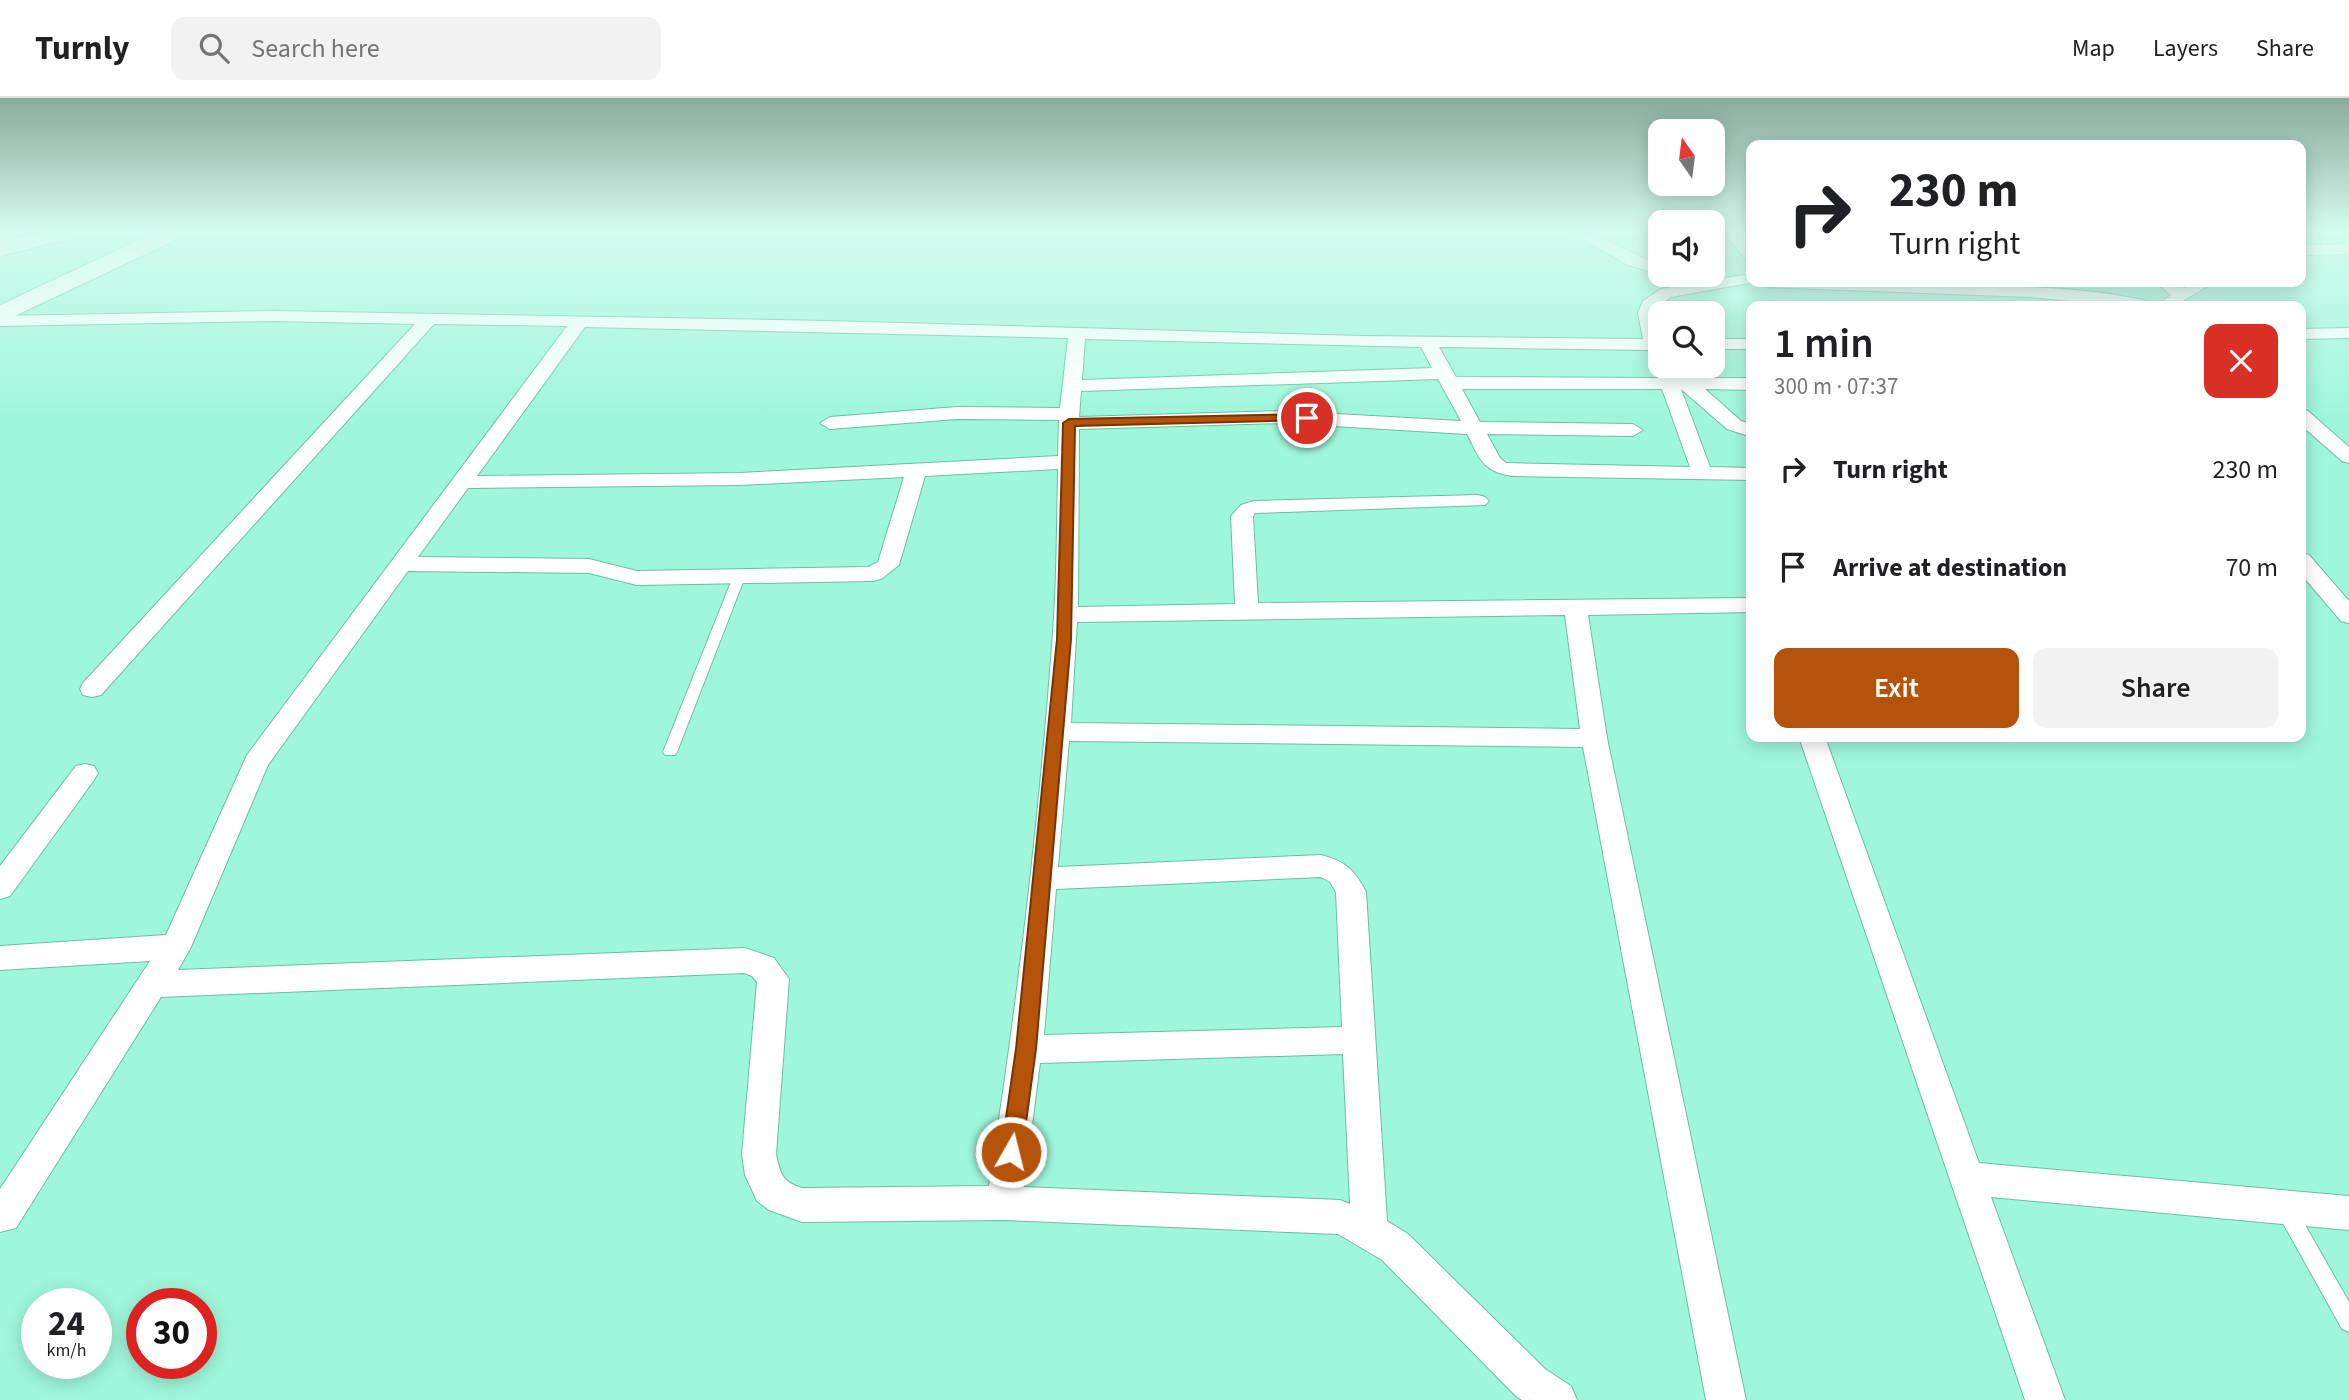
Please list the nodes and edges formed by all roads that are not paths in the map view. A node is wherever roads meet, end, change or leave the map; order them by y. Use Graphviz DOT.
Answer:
graph roads {
  1 [pos="47,293"];
  2 [pos="1677,293"];
  3 [pos="2064,293"];
  4 [pos="2180,293"];
  5 [pos="2187,293"];
  6 [pos="2183,295"];
  7 [pos="1655,301"];
  8 [pos="2119,301"];
  9 [pos="2172,301"];
  10 [pos="0,315"];
  11 [pos="428,320"];
  12 [pos="0,321"];
  13 [pos="578,324"];
  14 [pos="2349,333"];
  15 [pos="2306,334"];
  16 [pos="1077,335"];
  17 [pos="1427,341"];
  18 [pos="1725,344"];
  19 [pos="1746,344"];
  20 [pos="1648,350"];
  21 [pos="1648,377"];
  22 [pos="1447,378"];
  23 [pos="1673,378"];
  24 [pos="1674,378"];
  25 [pos="1684,378"];
  26 [pos="1746,383"];
  27 [pos="1074,386"];
  28 [pos="1069,418"];
  29 [pos="2306,419"];
  30 [pos="830,423"];
  31 [pos="1472,428"];
  32 [pos="1746,429"];
  33 [pos="1633,430"];
  34 [pos="2349,457"];
  35 [pos="1068,462"];
  36 [pos="916,470"];
  37 [pos="1702,472"];
  38 [pos="1746,474"];
  39 [pos="460,482"];
  40 [pos="1478,501"];
  41 [pos="400,564"];
  42 [pos="2306,571"];
  43 [pos="739,577"];
  44 [pos="1746,605"];
  45 [pos="1247,609"];
  46 [pos="1576,610"];
  47 [pos="1066,615"];
  48 [pos="2349,616"];
  49 [pos="92,689"];
  50 [pos="1057,732"];
  51 [pos="1594,738"];
  52 [pos="1814,742"];
  53 [pos="670,752"];
  54 [pos="85,773"];
  55 [pos="1042,879"];
  56 [pos="0,888"];
  57 [pos="176,947"];
  58 [pos="0,958"];
  59 [pos="154,984"];
  60 [pos="1359,1040"];
  61 [pos="1026,1049"];
  62 [pos="1965,1178"];
  63 [pos="1004,1203"];
  64 [pos="2284,1207"];
  65 [pos="2349,1213"];
  66 [pos="2,1216"];
  67 [pos="1369,1230"];
  68 [pos="2349,1322"];
  69 [pos="1557,1400"];
  70 [pos="1726,1400"];
  71 [pos="2045,1400"];
  1 -- 10 [label="street"];
  2 -- 7 [label="street"];
  3 -- 8 [label="street"];
  4 -- 6 [label="street"];
  5 -- 6 [label="street"];
  6 -- 9 [label="street"];
  11 -- 12 [label="street"];
  11 -- 13 [label="street"];
  11 -- 49 [label="street"];
  13 -- 16 [label="street"];
  13 -- 39 [label="street"];
  14 -- 15 [label="street"];
  16 -- 17 [label="street"];
  16 -- 27 [label="street"];
  17 -- 20 [label="street"];
  17 -- 22 [label="street"];
  18 -- 19 [label="street"];
  21 -- 22 [label="street"];
  22 -- 27 [label="street"];
  22 -- 31 [label="street"];
  23 -- 37 [label="street"];
  24 -- 32 [label="street"];
  25 -- 26 [label="street"];
  27 -- 28 [label="street"];
  28 -- 30 [label="street"];
  28 -- 31 [label="street"];
  28 -- 35 [label="street"];
  29 -- 34 [label="street"];
  31 -- 33 [label="street"];
  31 -- 37 [label="street"];
  35 -- 36 [label="street"];
  35 -- 47 [label="street"];
  36 -- 39 [label="street"];
  36 -- 43 [label="street"];
  37 -- 38 [label="street"];
  39 -- 41 [label="street"];
  40 -- 45 [label="street"];
  41 -- 43 [label="street"];
  41 -- 57 [label="street"];
  42 -- 48 [label="street"];
  43 -- 53 [label="lane"];
  44 -- 46 [label="street"];
  45 -- 46 [label="street"];
  45 -- 47 [label="street"];
  46 -- 51 [label="street"];
  47 -- 50 [label="street"];
  50 -- 51 [label="street"];
  50 -- 55 [label="street"];
  51 -- 70 [label="street"];
  52 -- 62 [label="street"];
  54 -- 56 [label="street"];
  55 -- 60 [label="street"];
  55 -- 61 [label="street"];
  57 -- 58 [label="street"];
  57 -- 59 [label="street"];
  59 -- 63 [label="street"];
  59 -- 66 [label="street"];
  60 -- 61 [label="street"];
  60 -- 67 [label="street"];
  61 -- 63 [label="street"];
  62 -- 64 [label="street"];
  62 -- 71 [label="street"];
  63 -- 67 [label="street"];
  64 -- 65 [label="street"];
  64 -- 68 [label="lane"];
  67 -- 69 [label="street"];
}
